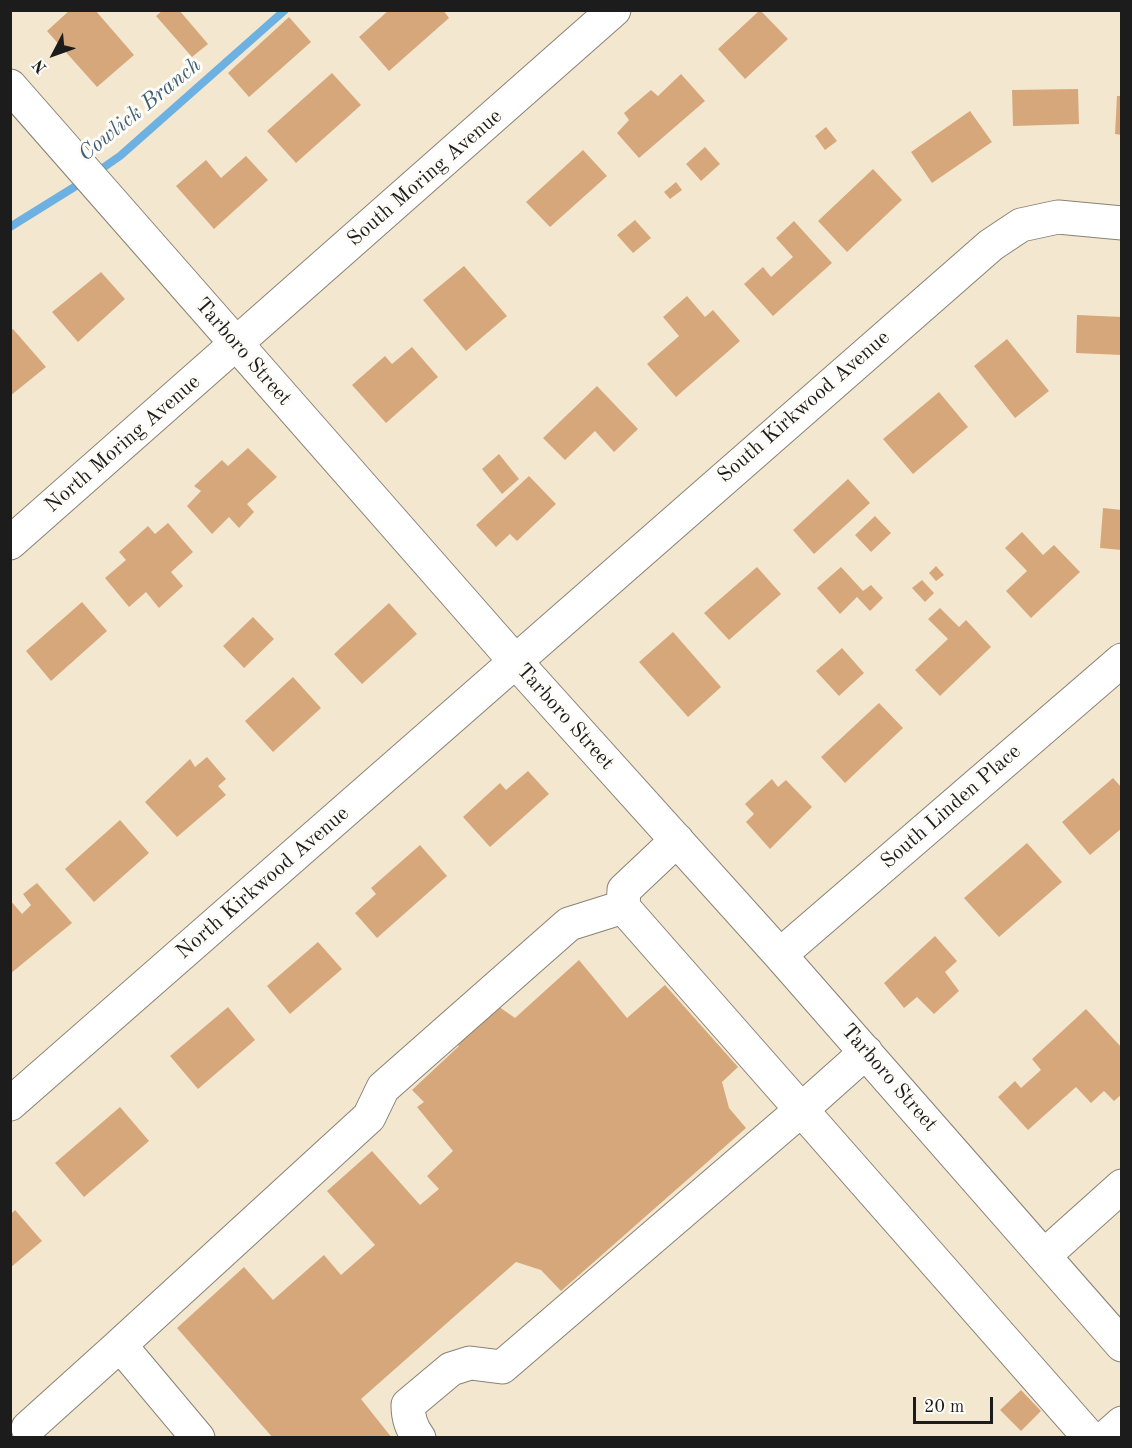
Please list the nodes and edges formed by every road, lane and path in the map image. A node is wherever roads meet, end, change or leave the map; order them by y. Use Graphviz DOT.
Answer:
graph roads {
  1 [pos="614,10"];
  2 [pos="10,86"];
  3 [pos="1122,223"];
  4 [pos="236,345"];
  5 [pos="10,543"];
  6 [pos="1122,660"];
  7 [pos="515,662"];
  8 [pos="677,840"];
  9 [pos="623,908"];
  10 [pos="780,955"];
  11 [pos="866,1052"];
  12 [pos="10,1104"];
  13 [pos="801,1110"];
  14 [pos="1122,1186"];
  15 [pos="1045,1255"];
  16 [pos="120,1345"];
  17 [pos="1122,1345"];
  18 [pos="1122,1423"];
  19 [pos="25,1425"];
  20 [pos="198,1437"];
  21 [pos="419,1437"];
  22 [pos="1090,1437"];
  23 [pos="1105,1437"];
  1 -- 4 [label="street, South Moring Avenue"];
  2 -- 4 [label="street, Tarboro Street"];
  3 -- 7 [label="street, South Kirkwood Avenue"];
  4 -- 5 [label="street, North Moring Avenue"];
  4 -- 7 [label="street, Tarboro Street"];
  6 -- 10 [label="street, South Linden Place"];
  7 -- 8 [label="street, Tarboro Street"];
  7 -- 12 [label="street, North Kirkwood Avenue"];
  8 -- 9 [label="street"];
  8 -- 10 [label="street, Tarboro Street"];
  9 -- 13 [label="street"];
  9 -- 16 [label="street"];
  10 -- 11 [label="street, Tarboro Street"];
  11 -- 13 [label="street"];
  11 -- 15 [label="street, Tarboro Street"];
  13 -- 21 [label="street"];
  13 -- 22 [label="street"];
  14 -- 15 [label="street"];
  15 -- 17 [label="street, Tarboro Street"];
  16 -- 19 [label="street"];
  16 -- 20 [label="street"];
  18 -- 23 [label="street"];
}
